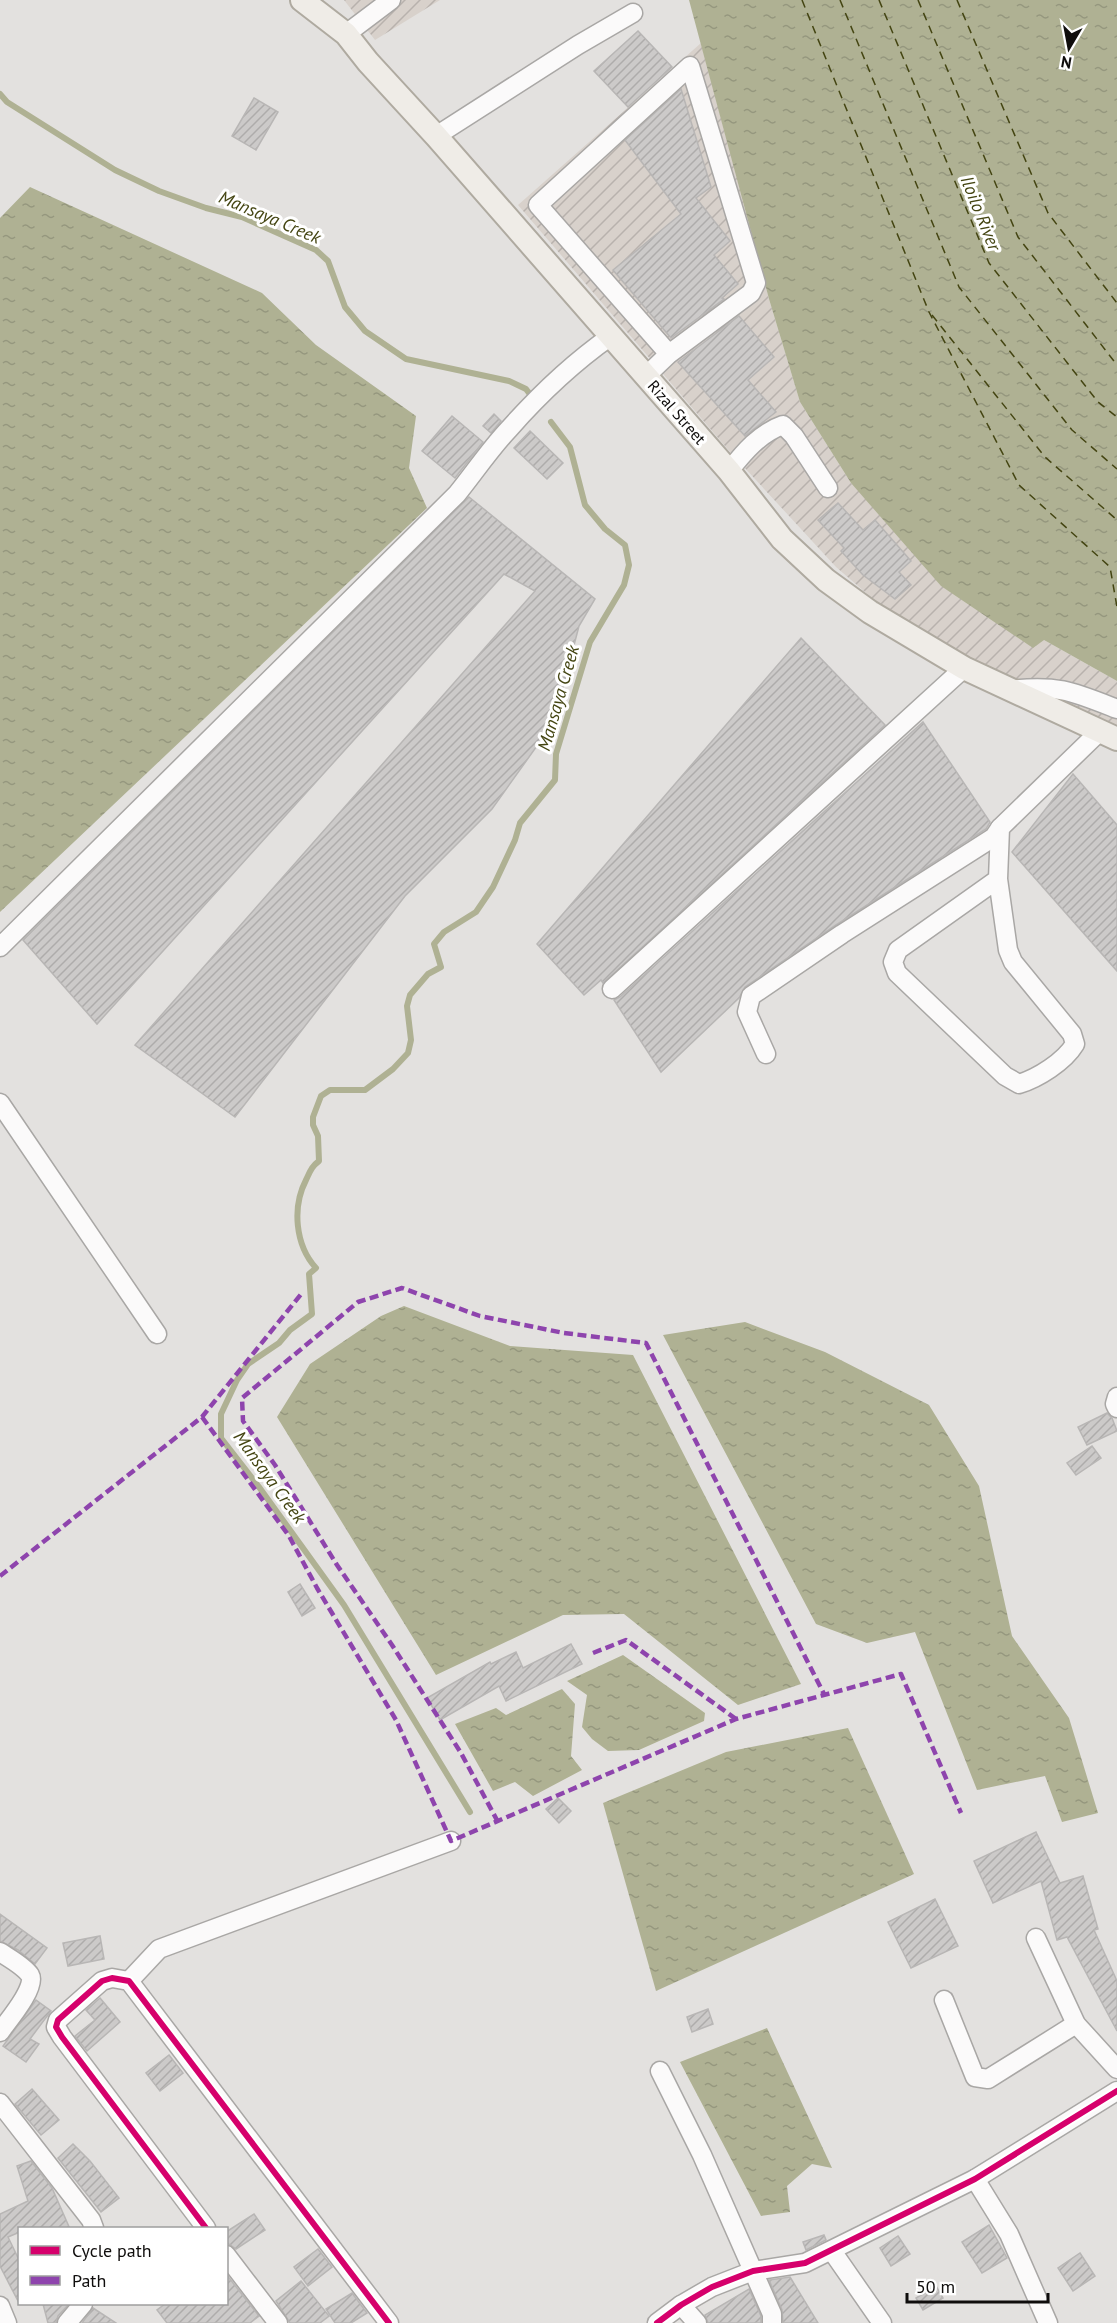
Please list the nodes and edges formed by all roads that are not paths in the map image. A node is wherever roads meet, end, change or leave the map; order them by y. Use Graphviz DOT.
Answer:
graph roads {
  1 [pos="303,0"];
  2 [pos="391,0"];
  3 [pos="633,13"];
  4 [pos="346,34"];
  5 [pos="436,136"];
  6 [pos="611,336"];
  7 [pos="669,354"];
  8 [pos="646,376"];
  9 [pos="729,471"];
  10 [pos="828,488"];
  11 [pos="964,668"];
  12 [pos="1010,690"];
  13 [pos="1117,708"];
  14 [pos="1108,736"];
  15 [pos="1000,828"];
  16 [pos="998,879"];
  17 [pos="0,947"];
  18 [pos="612,988"];
  19 [pos="766,1054"];
  20 [pos="0,1103"];
  21 [pos="157,1334"];
  22 [pos="450,1841"];
  23 [pos="1036,1938"];
  24 [pos="0,1952"];
  25 [pos="129,1982"];
  26 [pos="944,2000"];
  27 [pos="1076,2024"];
  28 [pos="0,2032"];
  29 [pos="1117,2069"];
  30 [pos="660,2071"];
  31 [pos="1117,2091"];
  32 [pos="0,2103"];
  33 [pos="975,2179"];
  34 [pos="94,2227"];
  35 [pos="205,2227"];
  36 [pos="832,2251"];
  37 [pos="228,2258"];
  38 [pos="753,2271"];
  39 [pos="82,2305"];
  40 [pos="681,2305"];
  41 [pos="0,2306"];
  42 [pos="8,2323"];
  43 [pos="67,2323"];
  44 [pos="278,2323"];
  45 [pos="389,2323"];
  46 [pos="657,2323"];
  47 [pos="697,2323"];
  48 [pos="772,2323"];
  49 [pos="882,2323"];
  50 [pos="1048,2323"];
  1 -- 4 [label="main road, Rizal Street"];
  2 -- 4 [label="street"];
  3 -- 5 [label="street"];
  4 -- 5 [label="main road, Rizal Street"];
  5 -- 6 [label="main road, Rizal Street"];
  6 -- 8 [label="main road, Rizal Street"];
  6 -- 17 [label="street"];
  7 -- 7 [label="street"];
  7 -- 8 [label="street"];
  8 -- 9 [label="main road, Rizal Street"];
  9 -- 10 [label="street"];
  9 -- 11 [label="main road, Rizal Street"];
  11 -- 12 [label="main road, Rizal Street"];
  11 -- 18 [label="street"];
  12 -- 13 [label="street"];
  12 -- 14 [label="main road, Rizal Street"];
  14 -- 15 [label="street"];
  15 -- 16 [label="street"];
  15 -- 19 [label="street"];
  16 -- 16 [label="street"];
  20 -- 21 [label="street"];
  22 -- 25 [label="street"];
  23 -- 27 [label="street"];
  24 -- 28 [label="street"];
  25 -- 35 [label="street"];
  25 -- 45 [label="street"];
  26 -- 27 [label="street"];
  27 -- 29 [label="street"];
  30 -- 38 [label="street"];
  31 -- 33 [label="street"];
  32 -- 34 [label="street"];
  33 -- 36 [label="street"];
  33 -- 50 [label="street"];
  36 -- 38 [label="street"];
  36 -- 49 [label="street"];
  37 -- 44 [label="street"];
  38 -- 40 [label="street"];
  38 -- 48 [label="street"];
  39 -- 43 [label="street"];
  40 -- 46 [label="street"];
  40 -- 47 [label="street"];
  41 -- 42 [label="street"];
}
